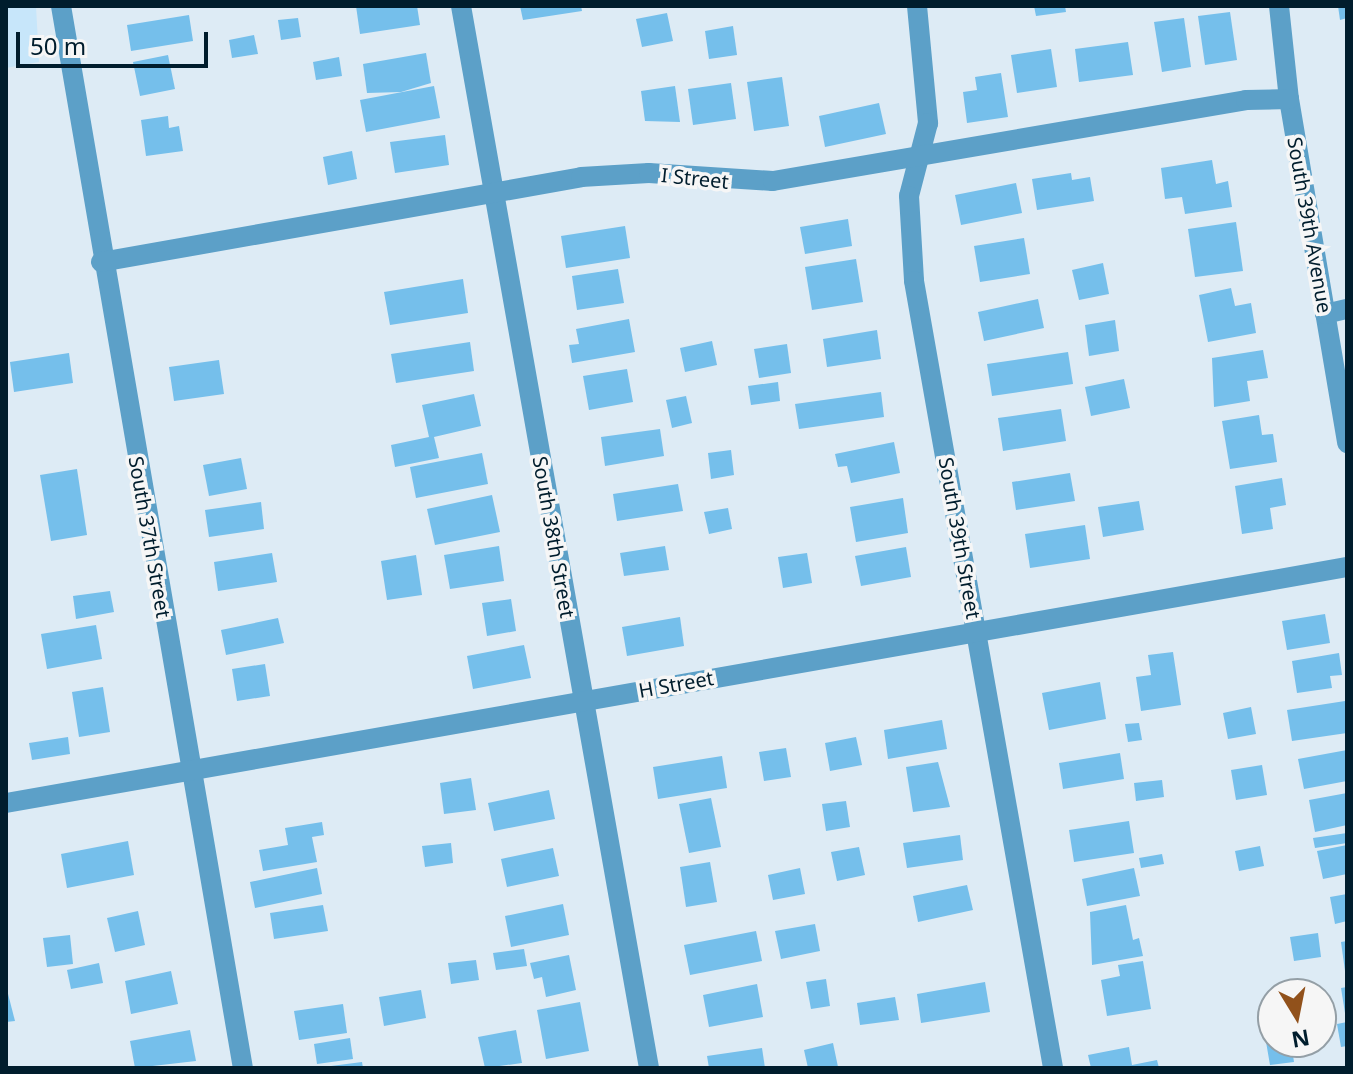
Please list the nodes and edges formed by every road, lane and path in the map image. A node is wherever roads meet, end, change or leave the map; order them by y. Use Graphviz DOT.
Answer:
graph roads {
  1 [pos="61,6"];
  2 [pos="461,6"];
  3 [pos="917,6"];
  4 [pos="1279,6"];
  5 [pos="1289,99"];
  6 [pos="919,158"];
  7 [pos="494,193"];
  8 [pos="101,262"];
  9 [pos="1347,309"];
  10 [pos="1325,314"];
  11 [pos="1347,443"];
  12 [pos="1347,567"];
  13 [pos="976,632"];
  14 [pos="583,701"];
  15 [pos="191,770"];
  16 [pos="6,803"];
  17 [pos="243,1068"];
  18 [pos="649,1068"];
  19 [pos="1053,1068"];
  1 -- 8 [label="street, South 37th Street"];
  2 -- 7 [label="street, South 38th Street"];
  3 -- 6 [label="street, South 39th Street"];
  4 -- 5 [label="street, South 39th Avenue"];
  5 -- 6 [label="street, I Street"];
  5 -- 10 [label="street, South 39th Avenue"];
  6 -- 7 [label="street, I Street"];
  6 -- 13 [label="street, South 39th Street"];
  7 -- 8 [label="street, I Street"];
  7 -- 14 [label="street, South 38th Street"];
  8 -- 15 [label="street, South 37th Street"];
  9 -- 10 [label="street"];
  10 -- 11 [label="street, South 39th Avenue"];
  12 -- 13 [label="street, H Street"];
  13 -- 14 [label="street, H Street"];
  13 -- 19 [label="street, South 39th Street"];
  14 -- 15 [label="street, H Street"];
  14 -- 18 [label="street, South 38th Street"];
  15 -- 16 [label="street, H Street"];
  15 -- 17 [label="street, South 37th Street"];
}
